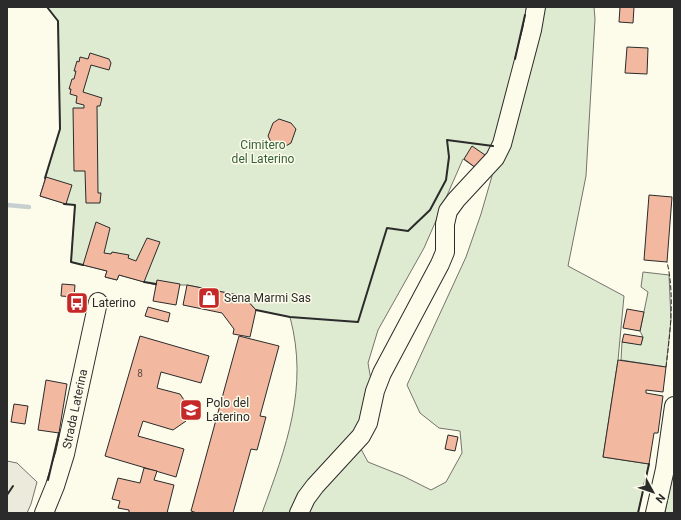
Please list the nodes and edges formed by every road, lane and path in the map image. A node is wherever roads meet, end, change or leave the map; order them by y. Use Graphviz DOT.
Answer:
graph roads {
  1 [pos="536,7"];
  2 [pos="98,302"];
  3 [pos="674,406"];
  4 [pos="44,513"];
  5 [pos="299,513"];
  6 [pos="655,513"];
  1 -- 5 [label="street"];
  2 -- 4 [label="street, Strada Laterina"];
  3 -- 6 [label="street"];
}
